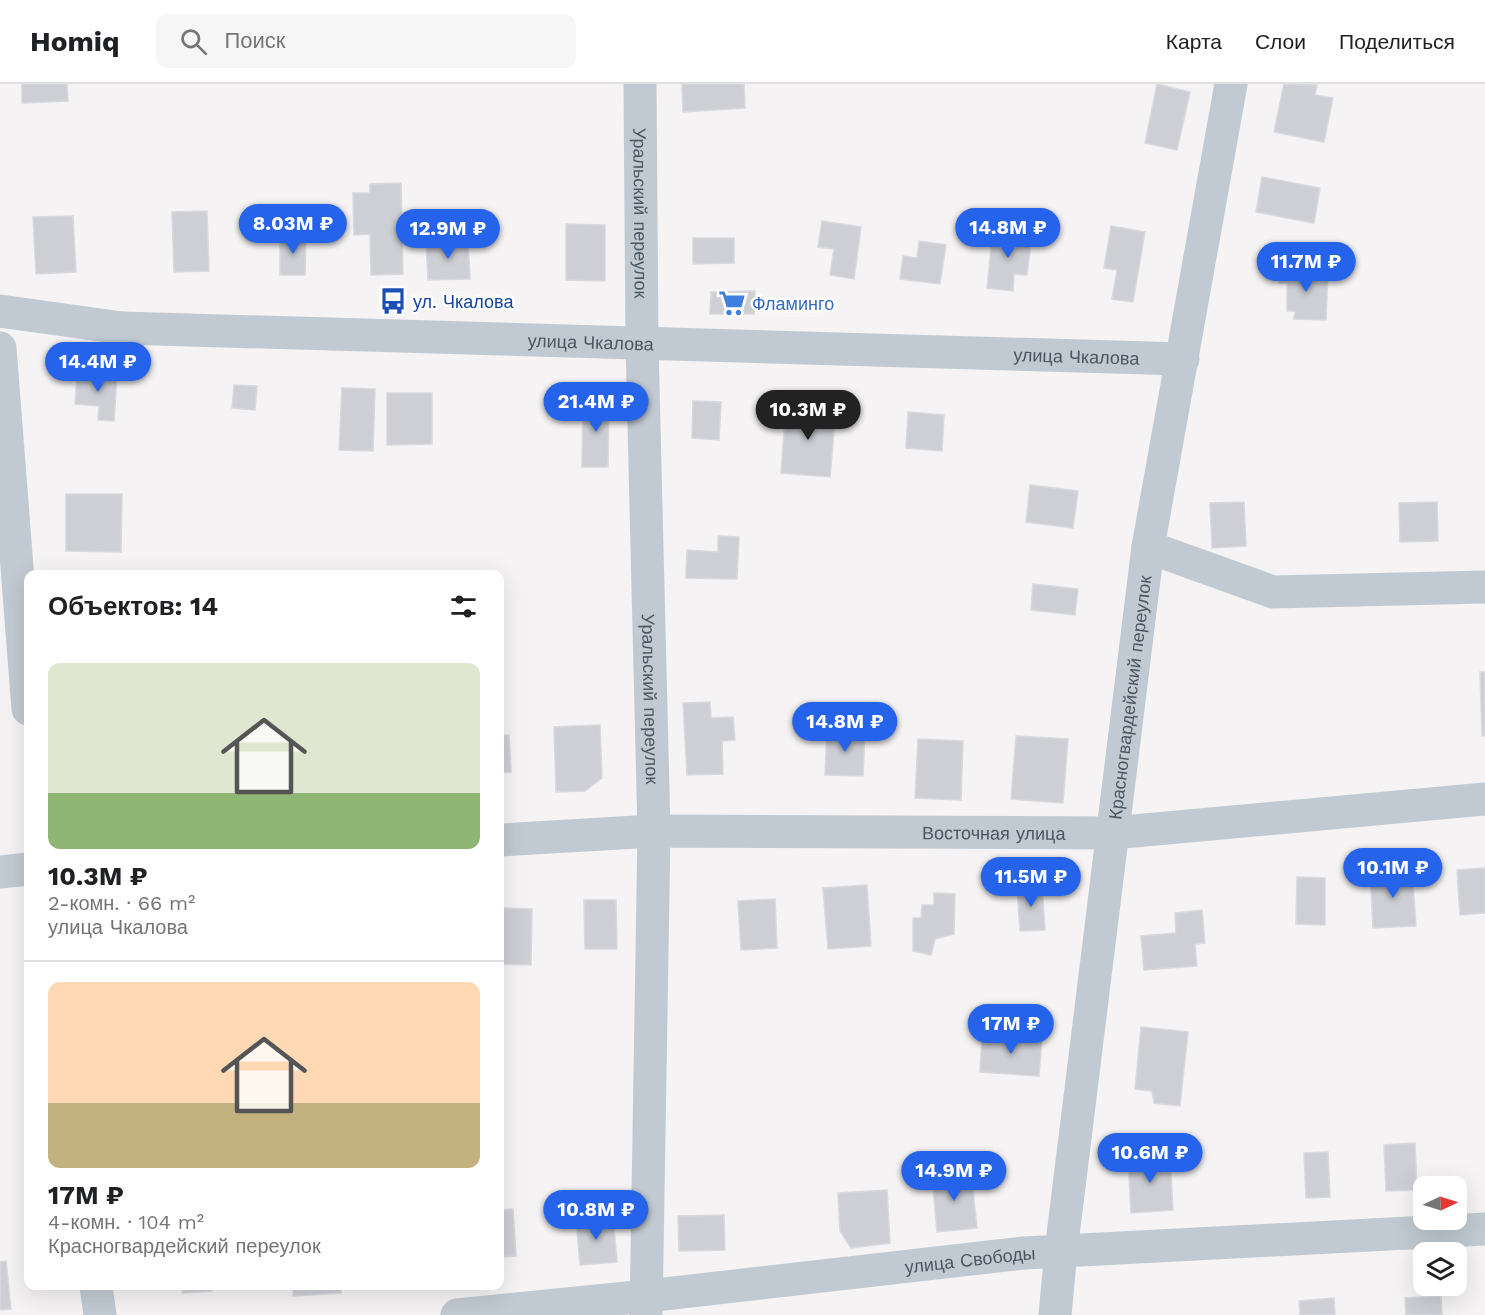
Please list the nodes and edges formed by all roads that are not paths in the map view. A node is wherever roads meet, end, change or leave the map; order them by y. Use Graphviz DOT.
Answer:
graph roads {
  1 [pos="640,84"];
  2 [pos="1231,84"];
  3 [pos="0,311"];
  4 [pos="642,345"];
  5 [pos="0,348"];
  6 [pos="1183,359"];
  7 [pos="1149,548"];
  8 [pos="1485,587"];
  9 [pos="24,657"];
  10 [pos="1485,799"];
  11 [pos="654,831"];
  12 [pos="1112,833"];
  13 [pos="504,840"];
  14 [pos="24,869"];
  15 [pos="0,872"];
  16 [pos="1485,1229"];
  17 [pos="1061,1251"];
  18 [pos="97,1290"];
  19 [pos="647,1306"];
  20 [pos="100,1315"];
  21 [pos="457,1315"];
  22 [pos="1055,1315"];
  1 -- 4 [label="street, Уральский переулок"];
  2 -- 6 [label="street, Красногвардейский переулок"];
  3 -- 4 [label="street, улица Чкалова"];
  4 -- 6 [label="street, улица Чкалова"];
  4 -- 11 [label="street, Уральский переулок"];
  5 -- 9 [label="street"];
  6 -- 7 [label="street, Красногвардейский переулок"];
  7 -- 8 [label="street"];
  7 -- 12 [label="street, Красногвардейский переулок"];
  10 -- 12 [label="street, Восточная улица"];
  11 -- 12 [label="street, Восточная улица"];
  11 -- 13 [label="street, Восточная улица"];
  11 -- 19 [label="street, Уральский переулок"];
  12 -- 17 [label="street, Красногвардейский переулок"];
  14 -- 15 [label="street"];
  16 -- 17 [label="street, улица Свободы"];
  17 -- 19 [label="street, улица Свободы"];
  17 -- 22 [label="street, Красногвардейский переулок"];
  18 -- 20 [label="street"];
  19 -- 21 [label="street, улица Свободы"];
}
